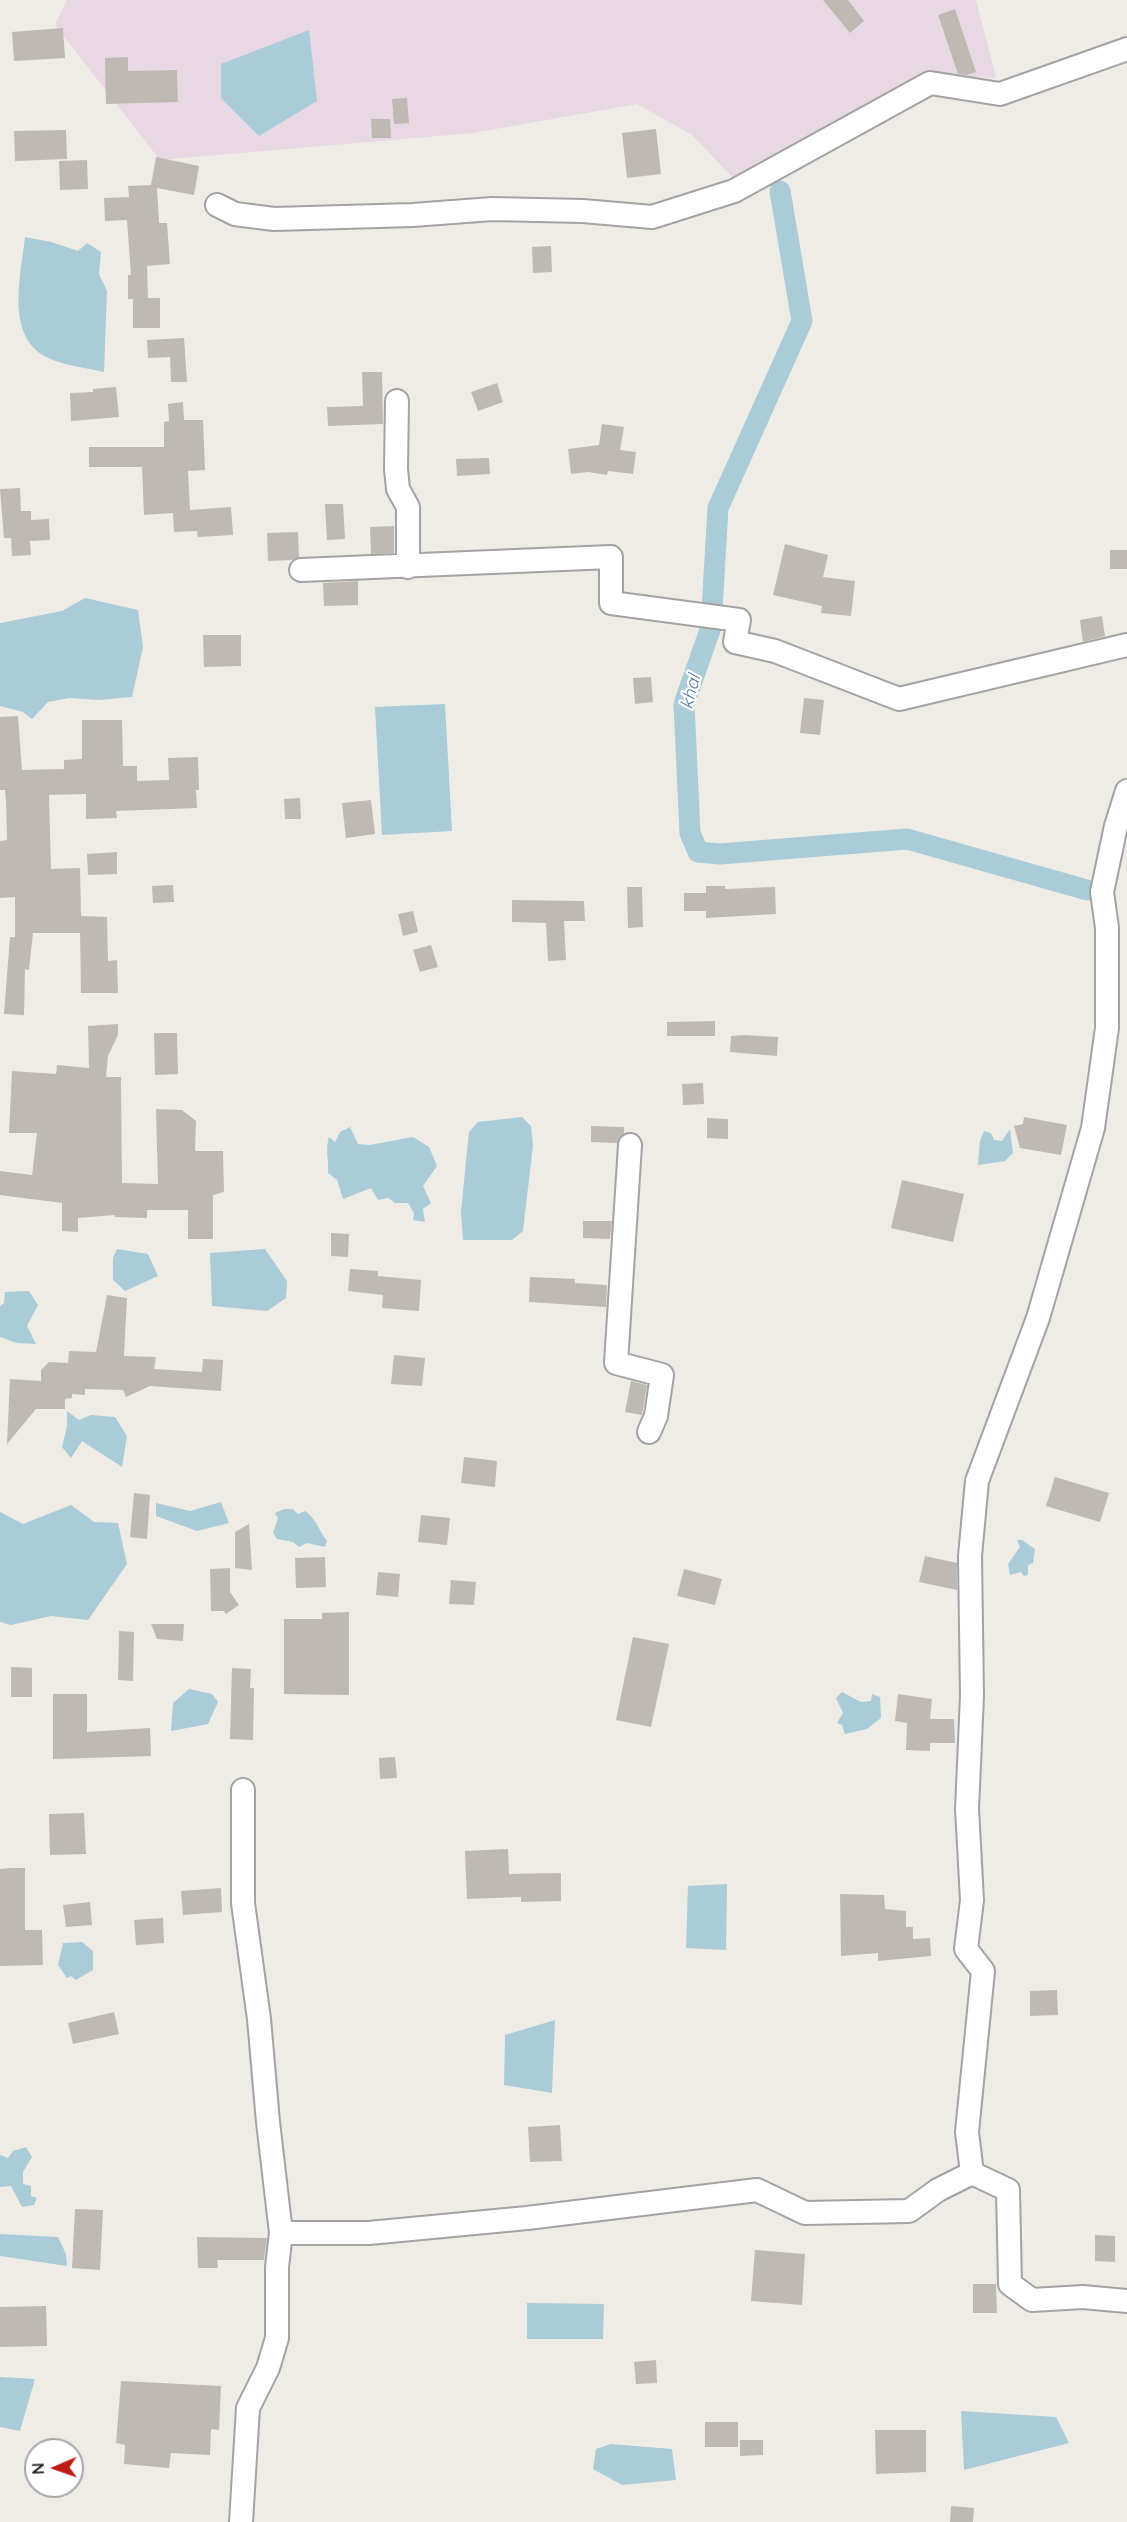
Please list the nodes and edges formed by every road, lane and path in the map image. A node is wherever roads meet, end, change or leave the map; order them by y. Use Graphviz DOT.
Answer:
graph roads {
  1 [pos="1127,50"];
  2 [pos="217,205"];
  3 [pos="397,401"];
  4 [pos="408,567"];
  5 [pos="301,570"];
  6 [pos="1127,645"];
  7 [pos="1127,791"];
  8 [pos="630,1145"];
  9 [pos="649,1432"];
  10 [pos="243,1790"];
  11 [pos="972,2173"];
  12 [pos="281,2233"];
  13 [pos="1127,2301"];
  14 [pos="241,2522"];
  1 -- 2 [label="street"];
  3 -- 4 [label="street"];
  4 -- 5 [label="street"];
  4 -- 6 [label="street"];
  7 -- 11 [label="street"];
  8 -- 9 [label="street"];
  10 -- 12 [label="street"];
  11 -- 12 [label="street"];
  11 -- 13 [label="street"];
  12 -- 14 [label="street"];
}
